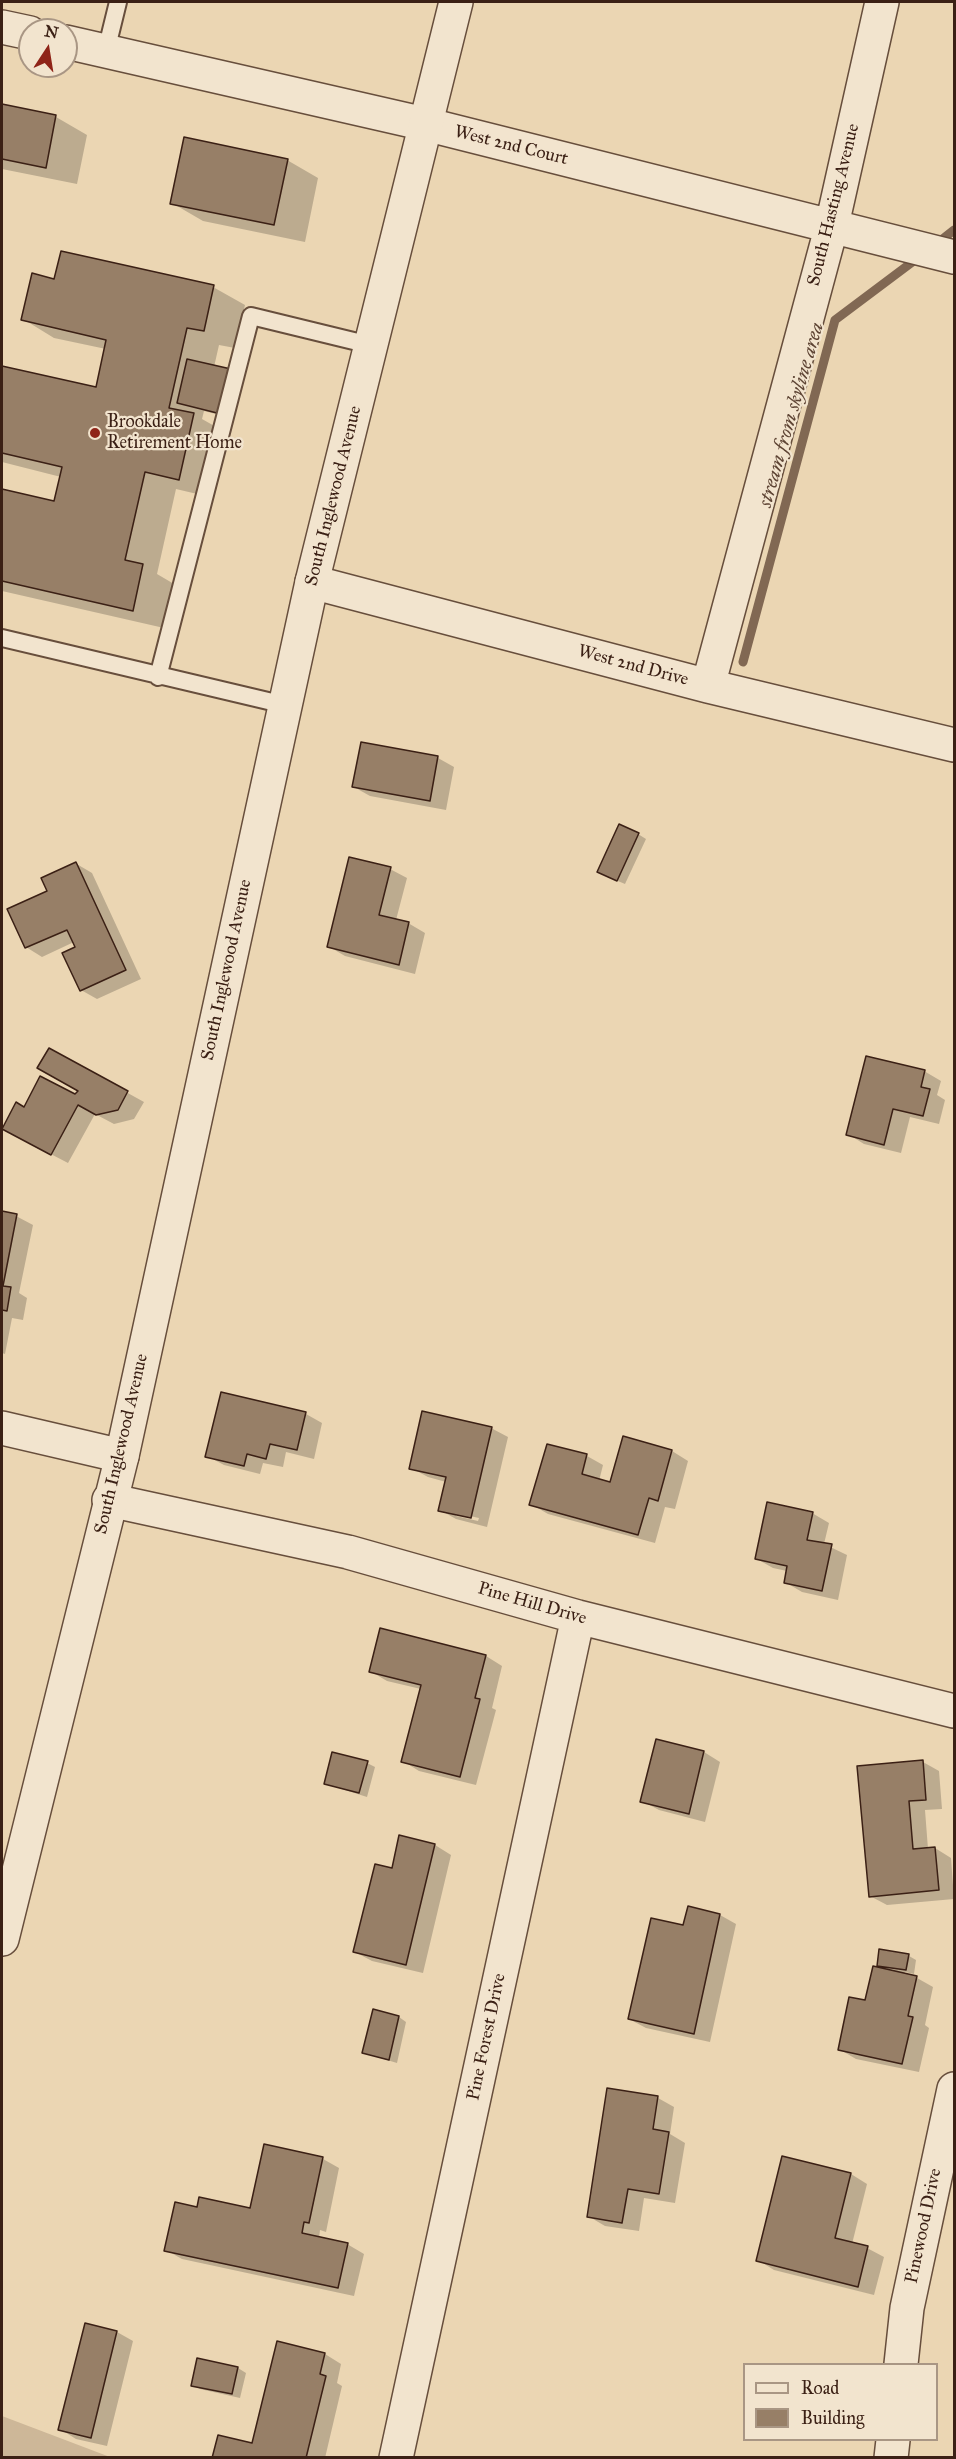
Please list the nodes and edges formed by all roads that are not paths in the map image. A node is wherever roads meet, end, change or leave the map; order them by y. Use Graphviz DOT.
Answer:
graph roads {
  1 [pos="118,2"];
  2 [pos="456,2"];
  3 [pos="882,2"];
  4 [pos="2,27"];
  5 [pos="18,30"];
  6 [pos="78,45"];
  7 [pos="106,51"];
  8 [pos="425,124"];
  9 [pos="832,225"];
  10 [pos="954,256"];
  11 [pos="370,345"];
  12 [pos="312,582"];
  13 [pos="2,638"];
  14 [pos="158,677"];
  15 [pos="708,686"];
  16 [pos="285,705"];
  17 [pos="954,745"];
  18 [pos="2,1428"];
  19 [pos="122,1456"];
  20 [pos="109,1500"];
  21 [pos="578,1617"];
  22 [pos="954,1711"];
  23 [pos="2,1939"];
  24 [pos="954,2089"];
  25 [pos="900,2363"];
  26 [pos="893,2441"];
  27 [pos="396,2457"];
  28 [pos="891,2457"];
  1 -- 7 [label="lane"];
  2 -- 8 [label="street, South Inglewood Avenue"];
  3 -- 9 [label="street, South Hasting Avenue"];
  4 -- 5 [label="street"];
  6 -- 7 [label="street, West 2nd Court"];
  7 -- 8 [label="street, West 2nd Court"];
  8 -- 9 [label="street, West 2nd Court"];
  8 -- 11 [label="street, South Inglewood Avenue"];
  9 -- 10 [label="street, West 2nd Court"];
  9 -- 15 [label="street, South Hasting Avenue"];
  11 -- 12 [label="street, South Inglewood Avenue"];
  11 -- 14 [label="lane"];
  12 -- 15 [label="street, West 2nd Drive"];
  12 -- 16 [label="street, South Inglewood Avenue"];
  13 -- 14 [label="lane"];
  14 -- 16 [label="lane"];
  15 -- 17 [label="street, West 2nd Drive"];
  16 -- 19 [label="street, South Inglewood Avenue"];
  18 -- 19 [label="street"];
  19 -- 20 [label="street, South Inglewood Avenue"];
  20 -- 21 [label="street, Pine Hill Drive"];
  20 -- 23 [label="street, South Inglewood Avenue"];
  21 -- 22 [label="street, Pine Hill Drive"];
  21 -- 27 [label="street, Pine Forest Drive"];
  24 -- 25 [label="street, Pinewood Drive"];
  26 -- 28 [label="street"];
}
